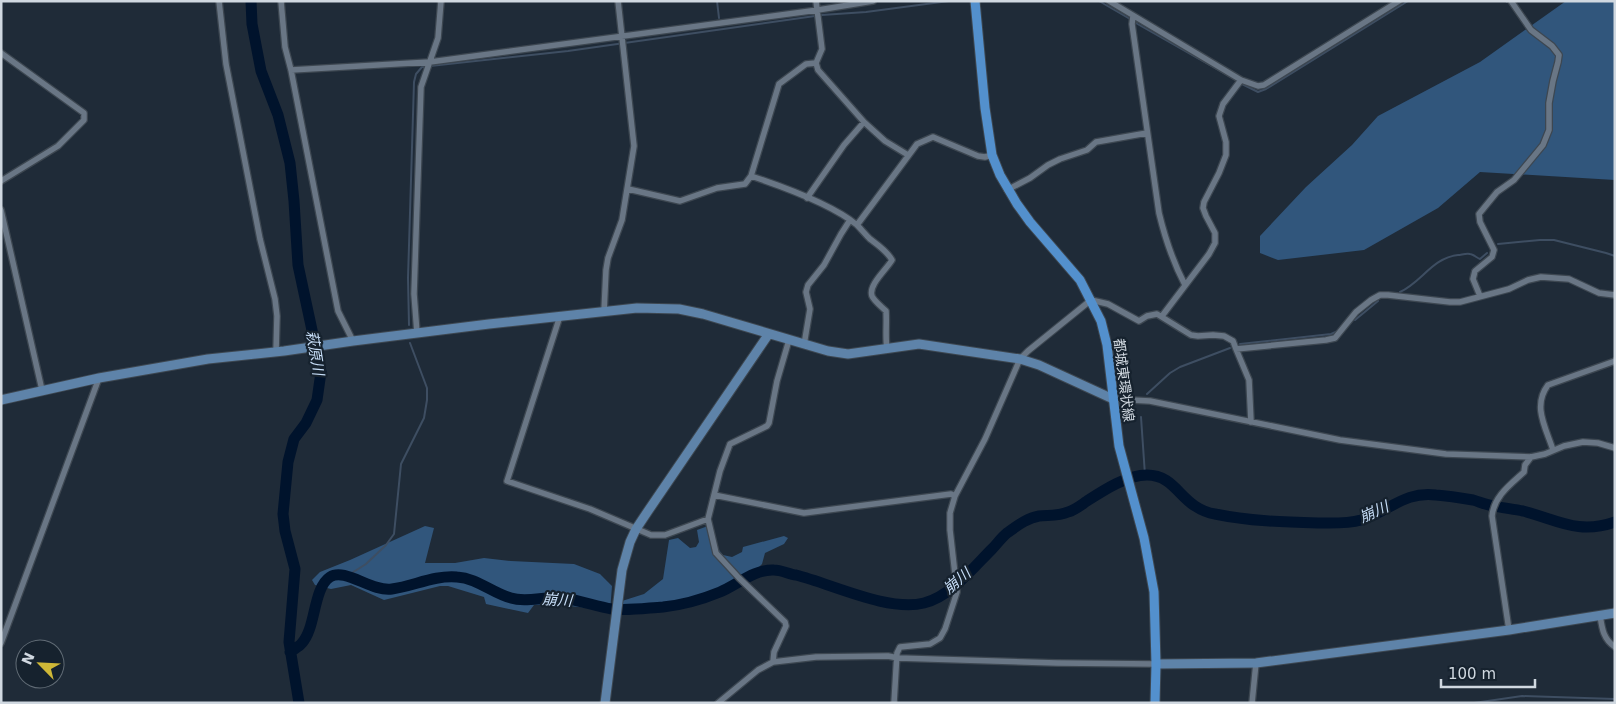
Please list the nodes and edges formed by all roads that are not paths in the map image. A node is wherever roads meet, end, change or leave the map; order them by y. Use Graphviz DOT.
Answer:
graph roads {
  1 [pos="219,1"];
  2 [pos="282,1"];
  3 [pos="441,1"];
  4 [pos="618,1"];
  5 [pos="816,1"];
  6 [pos="873,1"];
  7 [pos="975,1"];
  8 [pos="1109,1"];
  9 [pos="1399,1"];
  10 [pos="1511,1"];
  11 [pos="818,10"];
  12 [pos="1133,16"];
  13 [pos="622,36"];
  14 [pos="1,53"];
  15 [pos="430,62"];
  16 [pos="816,63"];
  17 [pos="291,70"];
  18 [pos="1242,80"];
  19 [pos="864,122"];
  20 [pos="1147,133"];
  21 [pos="908,155"];
  22 [pos="992,155"];
  23 [pos="751,176"];
  24 [pos="1,181"];
  25 [pos="628,189"];
  26 [pos="1007,190"];
  27 [pos="807,198"];
  28 [pos="1,210"];
  29 [pos="850,220"];
  30 [pos="857,225"];
  31 [pos="1185,285"];
  32 [pos="1615,295"];
  33 [pos="1480,296"];
  34 [pos="1091,300"];
  35 [pos="604,312"];
  36 [pos="560,316"];
  37 [pos="1162,316"];
  38 [pos="417,333"];
  39 [pos="768,335"];
  40 [pos="789,340"];
  41 [pos="353,341"];
  42 [pos="804,345"];
  43 [pos="886,349"];
  44 [pos="1236,349"];
  45 [pos="280,352"];
  46 [pos="1020,359"];
  47 [pos="1615,361"];
  48 [pos="99,378"];
  49 [pos="42,390"];
  50 [pos="1113,398"];
  51 [pos="1,400"];
  52 [pos="1251,422"];
  53 [pos="1615,448"];
  54 [pos="1553,450"];
  55 [pos="1531,457"];
  56 [pos="714,495"];
  57 [pos="956,496"];
  58 [pos="708,518"];
  59 [pos="636,529"];
  60 [pos="1615,613"];
  61 [pos="1600,615"];
  62 [pos="1509,630"];
  63 [pos="1,642"];
  64 [pos="1615,647"];
  65 [pos="898,658"];
  66 [pos="773,662"];
  67 [pos="1256,663"];
  68 [pos="1156,664"];
  69 [pos="605,703"];
  70 [pos="718,703"];
  71 [pos="894,703"];
  72 [pos="1155,703"];
  73 [pos="1252,703"];
  1 -- 45 [label="street"];
  2 -- 17 [label="street"];
  3 -- 15 [label="street"];
  4 -- 13 [label="street"];
  5 -- 11 [label="street"];
  6 -- 11 [label="street"];
  7 -- 22 [label="main road, 都城東環状線"];
  8 -- 12 [label="street"];
  9 -- 18 [label="street"];
  10 -- 33 [label="street"];
  11 -- 13 [label="street"];
  11 -- 16 [label="street"];
  12 -- 18 [label="street"];
  12 -- 20 [label="street"];
  13 -- 15 [label="street"];
  13 -- 25 [label="street"];
  14 -- 24 [label="street"];
  15 -- 17 [label="street"];
  15 -- 38 [label="street"];
  16 -- 19 [label="street"];
  16 -- 23 [label="street"];
  17 -- 41 [label="street"];
  18 -- 31 [label="street"];
  19 -- 21 [label="street"];
  19 -- 27 [label="street"];
  20 -- 26 [label="street"];
  20 -- 31 [label="street"];
  21 -- 22 [label="street"];
  21 -- 30 [label="street"];
  22 -- 26 [label="main road, 都城東環状線"];
  23 -- 25 [label="street"];
  23 -- 27 [label="street"];
  25 -- 35 [label="street"];
  26 -- 34 [label="main road, 都城東環状線"];
  27 -- 29 [label="street"];
  28 -- 49 [label="street"];
  29 -- 30 [label="street"];
  29 -- 42 [label="street"];
  30 -- 43 [label="street"];
  31 -- 37 [label="street"];
  32 -- 33 [label="street"];
  33 -- 44 [label="street"];
  34 -- 37 [label="street"];
  34 -- 46 [label="street"];
  34 -- 50 [label="main road, 都城東環状線"];
  35 -- 36 [label="street"];
  35 -- 39 [label="street"];
  36 -- 38 [label="street"];
  36 -- 59 [label="street"];
  37 -- 44 [label="street"];
  38 -- 41 [label="street"];
  39 -- 40 [label="street"];
  39 -- 59 [label="street"];
  40 -- 42 [label="street"];
  40 -- 56 [label="street"];
  41 -- 45 [label="street"];
  42 -- 43 [label="street"];
  43 -- 46 [label="street"];
  44 -- 52 [label="street"];
  45 -- 48 [label="street"];
  46 -- 50 [label="street"];
  46 -- 57 [label="street"];
  47 -- 54 [label="street"];
  48 -- 49 [label="street"];
  48 -- 63 [label="street"];
  49 -- 51 [label="street"];
  50 -- 52 [label="street"];
  50 -- 68 [label="main road, 都城東環状線"];
  52 -- 55 [label="street"];
  53 -- 54 [label="street"];
  54 -- 55 [label="street"];
  55 -- 62 [label="street"];
  56 -- 57 [label="street"];
  56 -- 58 [label="street"];
  57 -- 65 [label="street"];
  58 -- 59 [label="street"];
  58 -- 66 [label="street"];
  59 -- 69 [label="street"];
  60 -- 61 [label="street"];
  61 -- 62 [label="street"];
  61 -- 64 [label="street"];
  62 -- 67 [label="street"];
  65 -- 66 [label="street"];
  65 -- 68 [label="street"];
  65 -- 71 [label="street"];
  66 -- 70 [label="street"];
  67 -- 68 [label="street"];
  67 -- 73 [label="street"];
  68 -- 72 [label="main road, 都城東環状線"];
}
